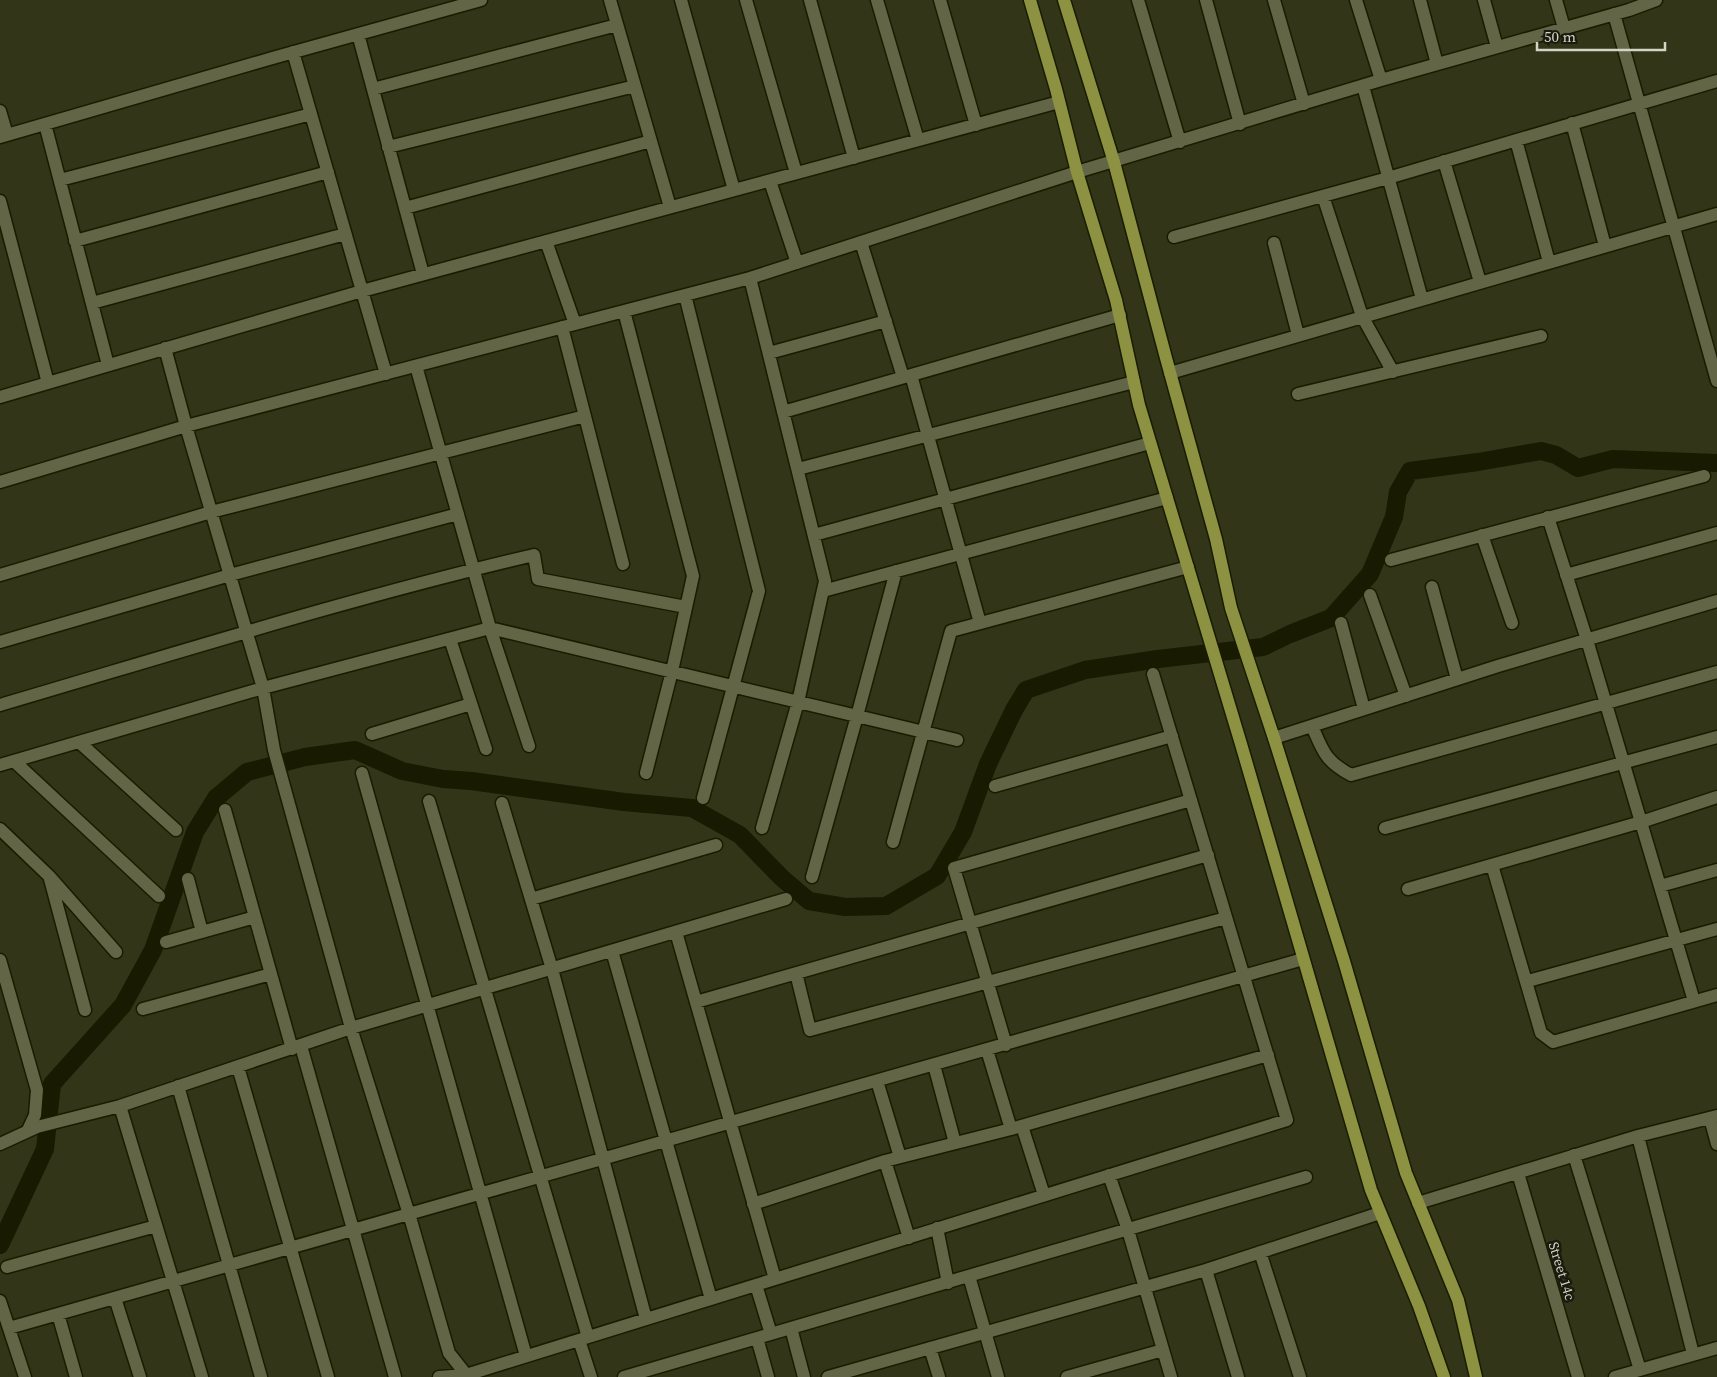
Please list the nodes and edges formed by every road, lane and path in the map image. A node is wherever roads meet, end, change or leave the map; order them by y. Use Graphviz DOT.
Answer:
graph roads {
  1 [pos="481,0"];
  2 [pos="610,0"];
  3 [pos="681,0"];
  4 [pos="746,0"];
  5 [pos="810,0"];
  6 [pos="877,0"];
  7 [pos="940,0"];
  8 [pos="1030,0"];
  9 [pos="1064,0"];
  10 [pos="1138,0"];
  11 [pos="1206,0"];
  12 [pos="1274,0"];
  13 [pos="1356,0"];
  14 [pos="1420,0"];
  15 [pos="1484,0"];
  16 [pos="1556,0"];
  17 [pos="1656,0"];
  18 [pos="1627,5"];
  19 [pos="1614,14"];
  20 [pos="617,25"];
  21 [pos="1564,28"];
  22 [pos="358,34"];
  23 [pos="1498,47"];
  24 [pos="293,52"];
  25 [pos="1437,64"];
  26 [pos="1381,80"];
  27 [pos="1717,81"];
  28 [pos="635,86"];
  29 [pos="1363,86"];
  30 [pos="373,89"];
  31 [pos="1059,102"];
  32 [pos="1304,104"];
  33 [pos="1639,104"];
  34 [pos="0,111"];
  35 [pos="311,114"];
  36 [pos="45,124"];
  37 [pos="1240,124"];
  38 [pos="1572,124"];
  39 [pos="976,125"];
  40 [pos="3,136"];
  41 [pos="918,140"];
  42 [pos="1516,140"];
  43 [pos="651,141"];
  44 [pos="1180,142"];
  45 [pos="388,146"];
  46 [pos="854,158"];
  47 [pos="1444,161"];
  48 [pos="1114,162"];
  49 [pos="328,172"];
  50 [pos="1076,172"];
  51 [pos="796,173"];
  52 [pos="1388,178"];
  53 [pos="60,180"];
  54 [pos="770,180"];
  55 [pos="734,190"];
  56 [pos="1323,196"];
  57 [pos="0,201"];
  58 [pos="670,207"];
  59 [pos="405,208"];
  60 [pos="1717,214"];
  61 [pos="1674,226"];
  62 [pos="345,234"];
  63 [pos="1174,237"];
  64 [pos="76,241"];
  65 [pos="546,241"];
  66 [pos="861,242"];
  67 [pos="1274,243"];
  68 [pos="1605,246"];
  69 [pos="1549,262"];
  70 [pos="797,263"];
  71 [pos="423,274"];
  72 [pos="750,278"];
  73 [pos="1480,282"];
  74 [pos="362,291"];
  75 [pos="686,295"];
  76 [pos="1422,299"];
  77 [pos="92,303"];
  78 [pos="624,311"];
  79 [pos="1120,315"];
  80 [pos="1362,316"];
  81 [pos="886,321"];
  82 [pos="568,325"];
  83 [pos="1298,335"];
  84 [pos="1541,336"];
  85 [pos="165,348"];
  86 [pos="769,353"];
  87 [pos="108,365"];
  88 [pos="416,366"];
  89 [pos="1393,372"];
  90 [pos="1170,373"];
  91 [pos="386,374"];
  92 [pos="907,376"];
  93 [pos="1717,381"];
  94 [pos="1134,382"];
  95 [pos="48,383"];
  96 [pos="1298,394"];
  97 [pos="0,396"];
  98 [pos="783,412"];
  99 [pos="585,416"];
  100 [pos="186,426"];
  101 [pos="928,435"];
  102 [pos="1150,443"];
  103 [pos="440,453"];
  104 [pos="798,469"];
  105 [pos="1704,476"];
  106 [pos="0,482"];
  107 [pos="1167,498"];
  108 [pos="945,499"];
  109 [pos="211,512"];
  110 [pos="458,514"];
  111 [pos="1548,517"];
  112 [pos="1717,533"];
  113 [pos="814,535"];
  114 [pos="1482,535"];
  115 [pos="960,554"];
  116 [pos="1391,560"];
  117 [pos="624,564"];
  118 [pos="1188,567"];
  119 [pos="473,569"];
  120 [pos="896,571"];
  121 [pos="0,575"];
  122 [pos="230,575"];
  123 [pos="1566,575"];
  124 [pos="1432,587"];
  125 [pos="823,590"];
  126 [pos="1370,595"];
  127 [pos="1717,601"];
  128 [pos="686,607"];
  129 [pos="980,623"];
  130 [pos="1341,623"];
  131 [pos="1512,623"];
  132 [pos="490,628"];
  133 [pos="246,632"];
  134 [pos="450,638"];
  135 [pos="1587,640"];
  136 [pos="0,642"];
  137 [pos="672,672"];
  138 [pos="1717,672"];
  139 [pos="1154,674"];
  140 [pos="1457,679"];
  141 [pos="733,686"];
  142 [pos="262,688"];
  143 [pos="1406,696"];
  144 [pos="798,702"];
  145 [pos="471,704"];
  146 [pos="1606,704"];
  147 [pos="0,705"];
  148 [pos="1364,709"];
  149 [pos="857,716"];
  150 [pos="1312,726"];
  151 [pos="923,732"];
  152 [pos="372,734"];
  153 [pos="1172,736"];
  154 [pos="1717,736"];
  155 [pos="1274,738"];
  156 [pos="956,740"];
  157 [pos="79,742"];
  158 [pos="529,746"];
  159 [pos="486,748"];
  160 [pos="14,761"];
  161 [pos="1624,762"];
  162 [pos="0,765"];
  163 [pos="362,773"];
  164 [pos="646,773"];
  165 [pos="995,786"];
  166 [pos="1717,797"];
  167 [pos="703,798"];
  168 [pos="430,800"];
  169 [pos="1191,800"];
  170 [pos="502,804"];
  171 [pos="225,810"];
  172 [pos="1641,822"];
  173 [pos="762,828"];
  174 [pos="1385,828"];
  175 [pos="0,829"];
  176 [pos="176,830"];
  177 [pos="893,842"];
  178 [pos="716,845"];
  179 [pos="1208,856"];
  180 [pos="1492,865"];
  181 [pos="1717,870"];
  182 [pos="49,876"];
  183 [pos="812,877"];
  184 [pos="188,879"];
  185 [pos="1660,886"];
  186 [pos="1408,889"];
  187 [pos="159,896"];
  188 [pos="531,899"];
  189 [pos="786,899"];
  190 [pos="255,917"];
  191 [pos="1226,918"];
  192 [pos="970,924"];
  193 [pos="1717,929"];
  194 [pos="202,932"];
  195 [pos="676,932"];
  196 [pos="1676,939"];
  197 [pos="166,942"];
  198 [pos="612,951"];
  199 [pos="116,952"];
  200 [pos="1303,959"];
  201 [pos="0,960"];
  202 [pos="552,969"];
  203 [pos="796,973"];
  204 [pos="271,974"];
  205 [pos="1244,976"];
  206 [pos="988,982"];
  207 [pos="1528,982"];
  208 [pos="485,989"];
  209 [pos="1717,994"];
  210 [pos="1694,1001"];
  211 [pos="696,1002"];
  212 [pos="428,1006"];
  213 [pos="143,1009"];
  214 [pos="85,1010"];
  215 [pos="351,1028"];
  216 [pos="1006,1045"];
  217 [pos="297,1047"];
  218 [pos="987,1050"];
  219 [pos="1268,1055"];
  220 [pos="934,1065"];
  221 [pos="238,1067"];
  222 [pos="877,1081"];
  223 [pos="178,1086"];
  224 [pos="120,1106"];
  225 [pos="1714,1117"];
  226 [pos="730,1123"];
  227 [pos="32,1128"];
  228 [pos="1016,1128"];
  229 [pos="1638,1136"];
  230 [pos="666,1142"];
  231 [pos="955,1143"];
  232 [pos="0,1144"];
  233 [pos="1717,1144"];
  234 [pos="1574,1156"];
  235 [pos="900,1157"];
  236 [pos="603,1160"];
  237 [pos="885,1161"];
  238 [pos="1518,1173"];
  239 [pos="1109,1175"];
  240 [pos="541,1177"];
  241 [pos="1306,1178"];
  242 [pos="481,1194"];
  243 [pos="1044,1195"];
  244 [pos="1418,1203"];
  245 [pos="753,1204"];
  246 [pos="1380,1213"];
  247 [pos="408,1214"];
  248 [pos="156,1226"];
  249 [pos="937,1228"];
  250 [pos="353,1230"];
  251 [pos="1128,1230"];
  252 [pos="909,1238"];
  253 [pos="291,1248"];
  254 [pos="1260,1252"];
  255 [pos="230,1265"];
  256 [pos="7,1268"];
  257 [pos="1206,1270"];
  258 [pos="970,1276"];
  259 [pos="774,1279"];
  260 [pos="173,1281"];
  261 [pos="948,1283"];
  262 [pos="756,1285"];
  263 [pos="1144,1287"];
  264 [pos="115,1298"];
  265 [pos="711,1299"];
  266 [pos="0,1301"];
  267 [pos="58,1314"];
  268 [pos="646,1319"];
  269 [pos="9,1328"];
  270 [pos="791,1328"];
  271 [pos="986,1332"];
  272 [pos="771,1334"];
  273 [pos="584,1338"];
  274 [pos="757,1338"];
  275 [pos="930,1348"];
  276 [pos="1717,1348"];
  277 [pos="1163,1350"];
  278 [pos="1693,1354"];
  279 [pos="526,1356"];
  280 [pos="1640,1370"];
  281 [pos="866,1372"];
  282 [pos="467,1376"];
  283 [pos="25,1377"];
  284 [pos="76,1377"];
  285 [pos="140,1377"];
  286 [pos="202,1377"];
  287 [pos="261,1377"];
  288 [pos="328,1377"];
  289 [pos="395,1377"];
  290 [pos="439,1377"];
  291 [pos="591,1377"];
  292 [pos="624,1377"];
  293 [pos="768,1377"];
  294 [pos="804,1377"];
  295 [pos="828,1377"];
  296 [pos="938,1377"];
  297 [pos="998,1377"];
  298 [pos="1067,1377"];
  299 [pos="1171,1377"];
  300 [pos="1238,1377"];
  301 [pos="1300,1377"];
  302 [pos="1444,1377"];
  303 [pos="1476,1377"];
  304 [pos="1578,1377"];
  305 [pos="1615,1377"];
  1 -- 22 [label="street"];
  2 -- 20 [label="street"];
  3 -- 55 [label="street"];
  4 -- 51 [label="street"];
  5 -- 46 [label="street"];
  6 -- 41 [label="street"];
  7 -- 39 [label="street"];
  8 -- 31 [label="main road"];
  9 -- 48 [label="main road"];
  10 -- 44 [label="street"];
  11 -- 37 [label="street"];
  12 -- 32 [label="street"];
  13 -- 26 [label="street"];
  14 -- 25 [label="street"];
  15 -- 23 [label="street"];
  16 -- 21 [label="street"];
  17 -- 18 [label="street"];
  18 -- 19 [label="street"];
  19 -- 21 [label="street"];
  19 -- 33 [label="street"];
  20 -- 28 [label="street"];
  20 -- 30 [label="street"];
  21 -- 23 [label="street"];
  22 -- 24 [label="street"];
  22 -- 30 [label="street"];
  23 -- 25 [label="street"];
  24 -- 35 [label="street"];
  24 -- 36 [label="street"];
  25 -- 26 [label="street"];
  26 -- 29 [label="street"];
  27 -- 33 [label="street"];
  28 -- 43 [label="street"];
  28 -- 45 [label="street"];
  29 -- 32 [label="street"];
  29 -- 52 [label="street"];
  30 -- 45 [label="street"];
  31 -- 39 [label="street"];
  31 -- 50 [label="main road"];
  32 -- 37 [label="street"];
  33 -- 38 [label="street"];
  33 -- 61 [label="street"];
  34 -- 40 [label="street"];
  35 -- 49 [label="street"];
  35 -- 53 [label="street"];
  36 -- 40 [label="street"];
  36 -- 53 [label="street"];
  37 -- 44 [label="street"];
  38 -- 42 [label="street"];
  38 -- 68 [label="street"];
  39 -- 41 [label="street"];
  41 -- 46 [label="street"];
  42 -- 47 [label="street"];
  42 -- 69 [label="street"];
  43 -- 58 [label="street"];
  43 -- 59 [label="street"];
  44 -- 48 [label="street"];
  45 -- 59 [label="street"];
  46 -- 51 [label="street"];
  47 -- 52 [label="street"];
  47 -- 73 [label="street"];
  48 -- 50 [label="street"];
  48 -- 90 [label="main road"];
  49 -- 62 [label="street"];
  49 -- 64 [label="street"];
  50 -- 66 [label="street"];
  50 -- 79 [label="main road"];
  51 -- 54 [label="street"];
  52 -- 56 [label="street"];
  52 -- 76 [label="street"];
  53 -- 64 [label="street"];
  54 -- 55 [label="street"];
  54 -- 70 [label="street"];
  55 -- 58 [label="street"];
  56 -- 63 [label="street"];
  56 -- 80 [label="street"];
  57 -- 95 [label="street"];
  58 -- 65 [label="street"];
  59 -- 71 [label="street"];
  60 -- 61 [label="street"];
  61 -- 68 [label="street"];
  61 -- 93 [label="street"];
  62 -- 74 [label="street"];
  62 -- 77 [label="street"];
  64 -- 77 [label="street"];
  65 -- 71 [label="street"];
  65 -- 82 [label="street"];
  66 -- 70 [label="street"];
  66 -- 81 [label="street"];
  67 -- 83 [label="street"];
  68 -- 69 [label="street"];
  69 -- 73 [label="street"];
  70 -- 72 [label="street"];
  71 -- 74 [label="street"];
  72 -- 75 [label="street"];
  72 -- 86 [label="street"];
  73 -- 76 [label="street"];
  74 -- 85 [label="street"];
  74 -- 91 [label="street"];
  75 -- 78 [label="street"];
  75 -- 141 [label="street"];
  76 -- 80 [label="street"];
  77 -- 87 [label="street"];
  78 -- 82 [label="street"];
  78 -- 128 [label="street"];
  79 -- 92 [label="street"];
  79 -- 94 [label="main road"];
  80 -- 83 [label="street"];
  80 -- 89 [label="street"];
  81 -- 86 [label="street"];
  81 -- 92 [label="street"];
  82 -- 88 [label="street"];
  82 -- 99 [label="street"];
  83 -- 90 [label="street"];
  84 -- 89 [label="street"];
  85 -- 87 [label="street"];
  85 -- 100 [label="street"];
  86 -- 98 [label="street"];
  87 -- 95 [label="street"];
  88 -- 91 [label="street"];
  88 -- 103 [label="street"];
  89 -- 96 [label="street"];
  90 -- 155 [label="main road"];
  91 -- 100 [label="street"];
  92 -- 98 [label="street"];
  92 -- 101 [label="street"];
  94 -- 101 [label="street"];
  94 -- 102 [label="main road"];
  95 -- 97 [label="street"];
  98 -- 104 [label="street"];
  99 -- 103 [label="street"];
  99 -- 117 [label="street"];
  100 -- 106 [label="street"];
  100 -- 109 [label="street"];
  101 -- 104 [label="street"];
  101 -- 108 [label="street"];
  102 -- 107 [label="main road"];
  102 -- 108 [label="street"];
  103 -- 109 [label="street"];
  103 -- 110 [label="street"];
  104 -- 113 [label="street"];
  105 -- 111 [label="street"];
  107 -- 115 [label="street"];
  107 -- 118 [label="main road"];
  108 -- 113 [label="street"];
  108 -- 115 [label="street"];
  109 -- 121 [label="street"];
  109 -- 122 [label="street"];
  110 -- 119 [label="street"];
  110 -- 122 [label="street"];
  111 -- 114 [label="street"];
  111 -- 123 [label="street"];
  112 -- 123 [label="street"];
  113 -- 125 [label="street"];
  114 -- 116 [label="street"];
  114 -- 131 [label="street"];
  115 -- 120 [label="street"];
  115 -- 129 [label="street"];
  118 -- 129 [label="street"];
  118 -- 200 [label="main road"];
  119 -- 128 [label="street"];
  119 -- 132 [label="street"];
  119 -- 133 [label="street"];
  120 -- 125 [label="street"];
  120 -- 149 [label="street"];
  122 -- 133 [label="street"];
  122 -- 136 [label="street"];
  123 -- 135 [label="street"];
  124 -- 140 [label="street"];
  125 -- 144 [label="street"];
  126 -- 143 [label="street"];
  127 -- 135 [label="street"];
  128 -- 137 [label="street"];
  129 -- 151 [label="street"];
  130 -- 148 [label="street"];
  132 -- 134 [label="street"];
  132 -- 137 [label="street"];
  132 -- 158 [label="street"];
  133 -- 142 [label="street"];
  133 -- 147 [label="street"];
  134 -- 142 [label="street"];
  134 -- 145 [label="street"];
  135 -- 140 [label="street"];
  135 -- 146 [label="street"];
  137 -- 141 [label="street"];
  137 -- 164 [label="street"];
  138 -- 146 [label="street"];
  139 -- 153 [label="street"];
  140 -- 143 [label="street"];
  141 -- 144 [label="street"];
  141 -- 167 [label="street"];
  142 -- 157 [label="street"];
  142 -- 215 [label="street"];
  143 -- 148 [label="street"];
  144 -- 149 [label="street"];
  144 -- 173 [label="street"];
  145 -- 152 [label="street"];
  145 -- 159 [label="street"];
  146 -- 150 [label="street"];
  146 -- 161 [label="street"];
  148 -- 150 [label="street"];
  149 -- 151 [label="street"];
  149 -- 183 [label="street"];
  150 -- 155 [label="street"];
  151 -- 156 [label="street"];
  151 -- 177 [label="street"];
  153 -- 165 [label="street"];
  153 -- 169 [label="street"];
  154 -- 161 [label="street"];
  155 -- 244 [label="main road"];
  157 -- 160 [label="street"];
  157 -- 176 [label="street"];
  160 -- 162 [label="street"];
  160 -- 187 [label="street"];
  161 -- 172 [label="street"];
  161 -- 174 [label="street"];
  163 -- 212 [label="street"];
  166 -- 172 [label="street"];
  168 -- 208 [label="street"];
  169 -- 179 [label="street"];
  169 -- 192 [label="street"];
  170 -- 188 [label="street"];
  171 -- 190 [label="street"];
  172 -- 180 [label="street"];
  172 -- 185 [label="street"];
  175 -- 182 [label="street"];
  178 -- 188 [label="street"];
  179 -- 191 [label="street"];
  179 -- 192 [label="street"];
  180 -- 186 [label="street"];
  180 -- 207 [label="street"];
  181 -- 185 [label="street"];
  182 -- 199 [label="street"];
  182 -- 214 [label="street"];
  184 -- 194 [label="street"];
  185 -- 196 [label="street"];
  188 -- 202 [label="street"];
  189 -- 195 [label="street"];
  190 -- 194 [label="street"];
  190 -- 204 [label="street"];
  191 -- 205 [label="street"];
  191 -- 206 [label="street"];
  192 -- 203 [label="street"];
  192 -- 206 [label="street"];
  193 -- 196 [label="street"];
  194 -- 197 [label="street"];
  195 -- 198 [label="street"];
  195 -- 211 [label="street"];
  196 -- 207 [label="street"];
  196 -- 210 [label="street"];
  198 -- 202 [label="street"];
  198 -- 230 [label="street"];
  200 -- 205 [label="street"];
  200 -- 246 [label="main road"];
  201 -- 227 [label="street"];
  202 -- 208 [label="street"];
  202 -- 236 [label="street"];
  203 -- 206 [label="street"];
  203 -- 211 [label="street"];
  204 -- 213 [label="street"];
  204 -- 217 [label="street"];
  205 -- 216 [label="street"];
  205 -- 219 [label="street"];
  206 -- 216 [label="street"];
  207 -- 210 [label="street"];
  208 -- 212 [label="street"];
  208 -- 240 [label="street"];
  209 -- 210 [label="street"];
  211 -- 226 [label="street"];
  212 -- 215 [label="street"];
  212 -- 242 [label="street"];
  215 -- 217 [label="street"];
  215 -- 247 [label="street"];
  216 -- 218 [label="street"];
  217 -- 221 [label="street"];
  217 -- 250 [label="street"];
  218 -- 220 [label="street"];
  218 -- 228 [label="street"];
  219 -- 228 [label="street"];
  219 -- 239 [label="street"];
  220 -- 222 [label="street"];
  220 -- 231 [label="street"];
  221 -- 223 [label="street"];
  221 -- 253 [label="street"];
  222 -- 226 [label="street"];
  222 -- 235 [label="street"];
  223 -- 224 [label="street"];
  223 -- 255 [label="street"];
  224 -- 227 [label="street"];
  224 -- 248 [label="street"];
  225 -- 229 [label="street"];
  225 -- 233 [label="street"];
  226 -- 230 [label="street"];
  226 -- 245 [label="street"];
  227 -- 232 [label="street"];
  228 -- 231 [label="street"];
  228 -- 243 [label="street"];
  229 -- 234 [label="street"];
  229 -- 278 [label="street"];
  230 -- 236 [label="street"];
  230 -- 265 [label="street"];
  231 -- 235 [label="street"];
  234 -- 238 [label="street"];
  234 -- 280 [label="street"];
  235 -- 237 [label="street"];
  236 -- 240 [label="street"];
  236 -- 268 [label="street"];
  237 -- 245 [label="street"];
  237 -- 252 [label="street"];
  238 -- 244 [label="street"];
  238 -- 304 [label="street, Street 14c"];
  239 -- 243 [label="street"];
  239 -- 251 [label="street"];
  240 -- 242 [label="street"];
  240 -- 273 [label="street"];
  241 -- 251 [label="street"];
  242 -- 247 [label="street"];
  242 -- 279 [label="street"];
  243 -- 249 [label="street"];
  244 -- 303 [label="main road"];
  245 -- 259 [label="street"];
  246 -- 254 [label="street"];
  246 -- 302 [label="main road"];
  247 -- 250 [label="street"];
  247 -- 282 [label="street"];
  248 -- 256 [label="street"];
  248 -- 260 [label="street"];
  249 -- 252 [label="street"];
  249 -- 261 [label="street"];
  250 -- 253 [label="street"];
  250 -- 289 [label="street"];
  251 -- 258 [label="street"];
  251 -- 263 [label="street"];
  252 -- 259 [label="street"];
  253 -- 255 [label="street"];
  253 -- 288 [label="street"];
  254 -- 257 [label="street"];
  254 -- 301 [label="street"];
  255 -- 260 [label="street"];
  255 -- 287 [label="street"];
  257 -- 263 [label="street"];
  257 -- 300 [label="street"];
  258 -- 261 [label="street"];
  258 -- 271 [label="street"];
  259 -- 262 [label="street"];
  260 -- 264 [label="street"];
  260 -- 286 [label="street"];
  261 -- 270 [label="street"];
  262 -- 265 [label="street"];
  262 -- 272 [label="street"];
  263 -- 271 [label="street"];
  263 -- 277 [label="street"];
  264 -- 267 [label="street"];
  264 -- 285 [label="street"];
  265 -- 268 [label="street"];
  266 -- 269 [label="street"];
  267 -- 269 [label="street"];
  267 -- 284 [label="street"];
  268 -- 273 [label="street"];
  269 -- 283 [label="street"];
  270 -- 272 [label="street"];
  270 -- 294 [label="street"];
  271 -- 275 [label="street"];
  271 -- 297 [label="street"];
  272 -- 274 [label="street"];
  273 -- 279 [label="street"];
  273 -- 291 [label="street"];
  274 -- 292 [label="street"];
  274 -- 293 [label="street"];
  275 -- 281 [label="street"];
  275 -- 296 [label="street"];
  276 -- 278 [label="street"];
  277 -- 298 [label="street"];
  277 -- 299 [label="street"];
  278 -- 280 [label="street"];
  279 -- 282 [label="street"];
  280 -- 305 [label="street"];
  281 -- 295 [label="street"];
  282 -- 290 [label="street"];
}
